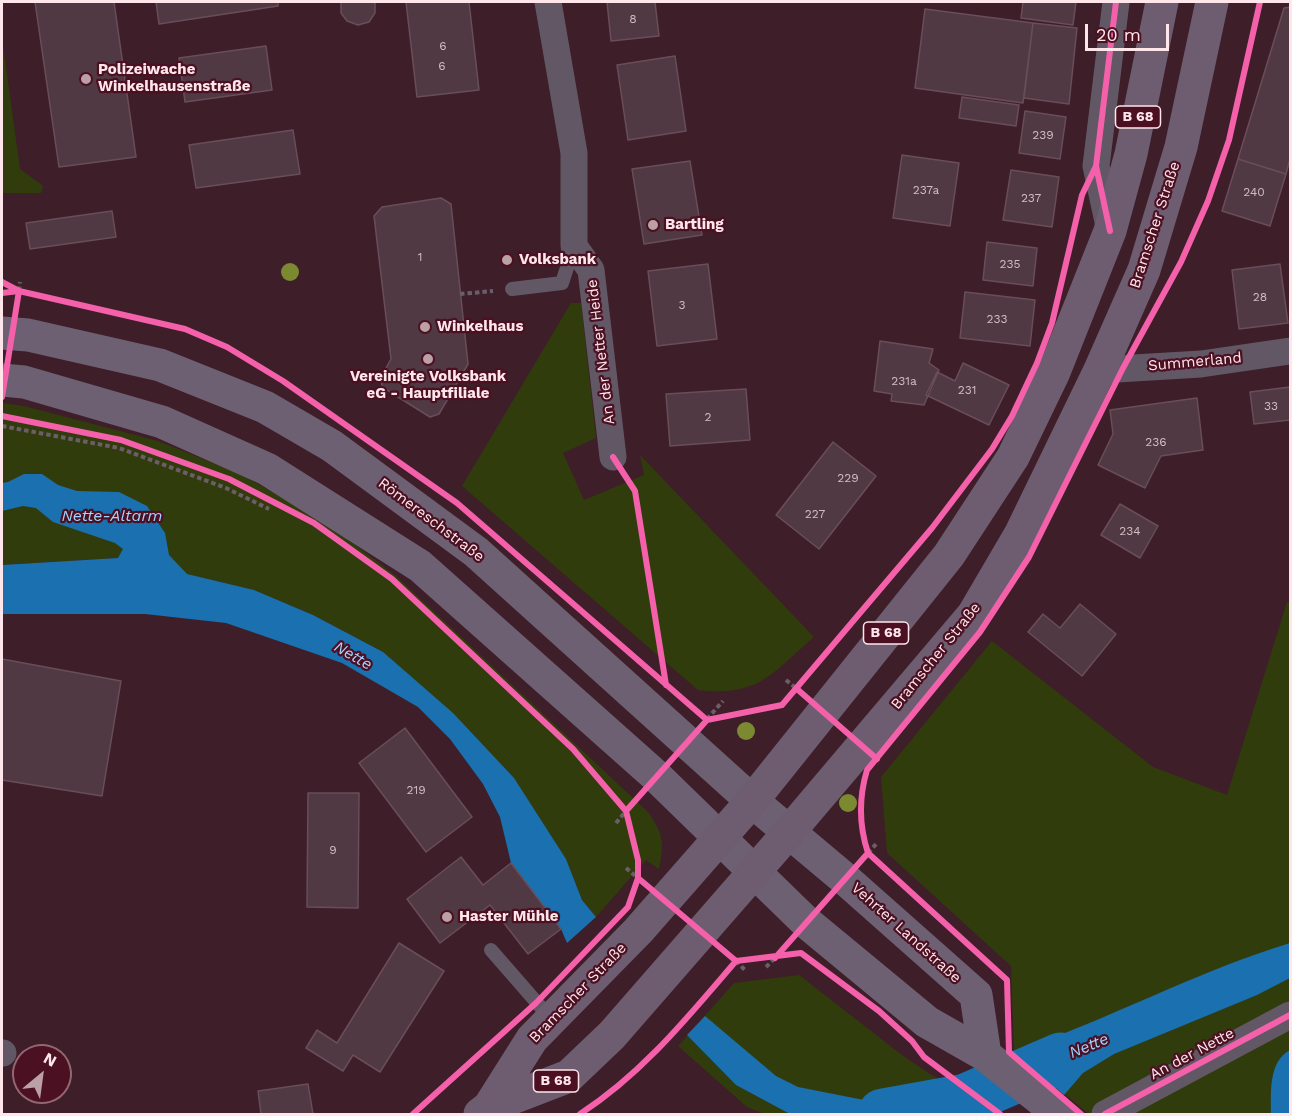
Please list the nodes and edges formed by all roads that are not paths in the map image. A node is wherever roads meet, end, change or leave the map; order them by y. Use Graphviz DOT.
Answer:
graph roads {
  1 [pos="548,2"];
  2 [pos="1116,2"];
  3 [pos="1162,2"];
  4 [pos="1212,2"];
  5 [pos="1110,231"];
  6 [pos="574,246"];
  7 [pos="512,289"];
  8 [pos="2,333"];
  9 [pos="1290,351"];
  10 [pos="1100,369"];
  11 [pos="2,380"];
  12 [pos="613,458"];
  13 [pos="752,801"];
  14 [pos="789,832"];
  15 [pos="720,839"];
  16 [pos="754,873"];
  17 [pos="491,950"];
  18 [pos="1290,1015"];
  19 [pos="552,1020"];
  20 [pos="990,1059"];
  21 [pos="1052,1109"];
  22 [pos="484,1111"];
  23 [pos="1105,1114"];
  1 -- 6 [label="street"];
  2 -- 5 [label="street"];
  3 -- 5 [label="main road, Bramscher Straße / B 68"];
  4 -- 10 [label="main road, Bramscher Straße / B 68"];
  5 -- 13 [label="main road, Bramscher Straße / B 68"];
  6 -- 7 [label="lane"];
  6 -- 12 [label="street, An der Netter Heide"];
  8 -- 13 [label="main road, Römereschstraße"];
  9 -- 10 [label="street, Summerland"];
  10 -- 14 [label="main road, Bramscher Straße / B 68"];
  11 -- 15 [label="main road"];
  13 -- 14 [label="main road, Römereschstraße"];
  13 -- 15 [label="main road, Bramscher Straße / B 68"];
  14 -- 16 [label="main road, Bramscher Straße / B 68"];
  14 -- 20 [label="main road, Vehrter Landstraße"];
  15 -- 16 [label="main road"];
  15 -- 19 [label="main road, Bramscher Straße / B 68"];
  16 -- 20 [label="main road"];
  16 -- 22 [label="main road, Bramscher Straße / B 68"];
  17 -- 19 [label="lane"];
  18 -- 23 [label="street, An der Nette"];
  19 -- 22 [label="main road, Bramscher Straße / B 68"];
  20 -- 21 [label="main road"];
}
